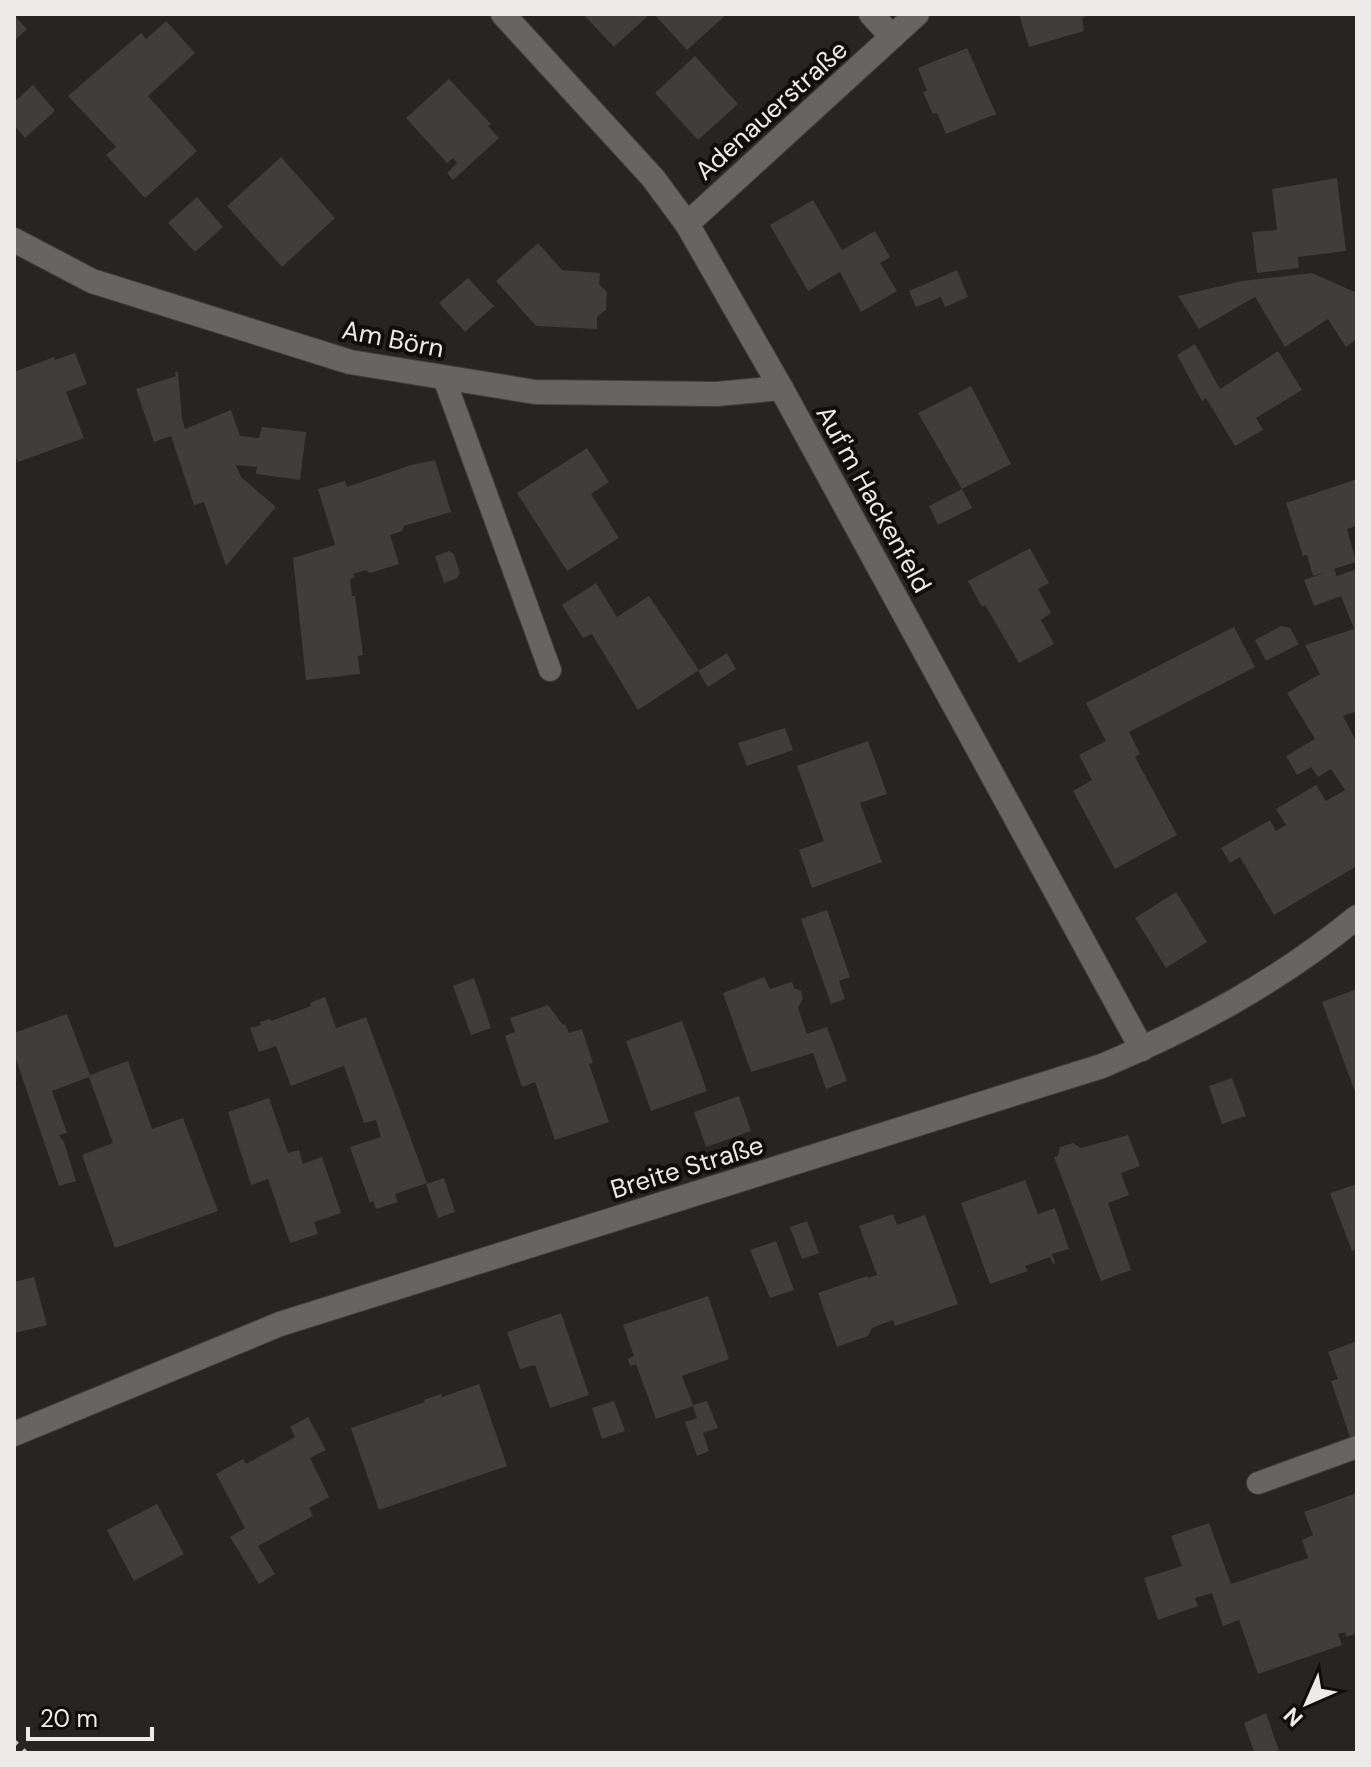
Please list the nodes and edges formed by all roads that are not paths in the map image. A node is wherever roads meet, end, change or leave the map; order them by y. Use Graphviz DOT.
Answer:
graph roads {
  1 [pos="503,14"];
  2 [pos="871,14"];
  3 [pos="917,14"];
  4 [pos="892,37"];
  5 [pos="687,224"];
  6 [pos="14,240"];
  7 [pos="444,378"];
  8 [pos="781,388"];
  9 [pos="550,670"];
  10 [pos="1357,917"];
  11 [pos="1142,1049"];
  12 [pos="14,1434"];
  13 [pos="1357,1447"];
  14 [pos="1258,1483"];
  1 -- 5 [label="street, Auf'm Hackenfeld"];
  2 -- 4 [label="street"];
  3 -- 4 [label="street, Adenauerstraße"];
  4 -- 5 [label="street, Adenauerstraße"];
  5 -- 8 [label="street, Auf'm Hackenfeld"];
  6 -- 7 [label="street, Am Börn"];
  7 -- 8 [label="street, Am Börn"];
  7 -- 9 [label="lane"];
  8 -- 11 [label="street, Auf'm Hackenfeld"];
  10 -- 11 [label="street, Breite Straße"];
  11 -- 12 [label="street, Breite Straße"];
  13 -- 14 [label="lane"];
}
